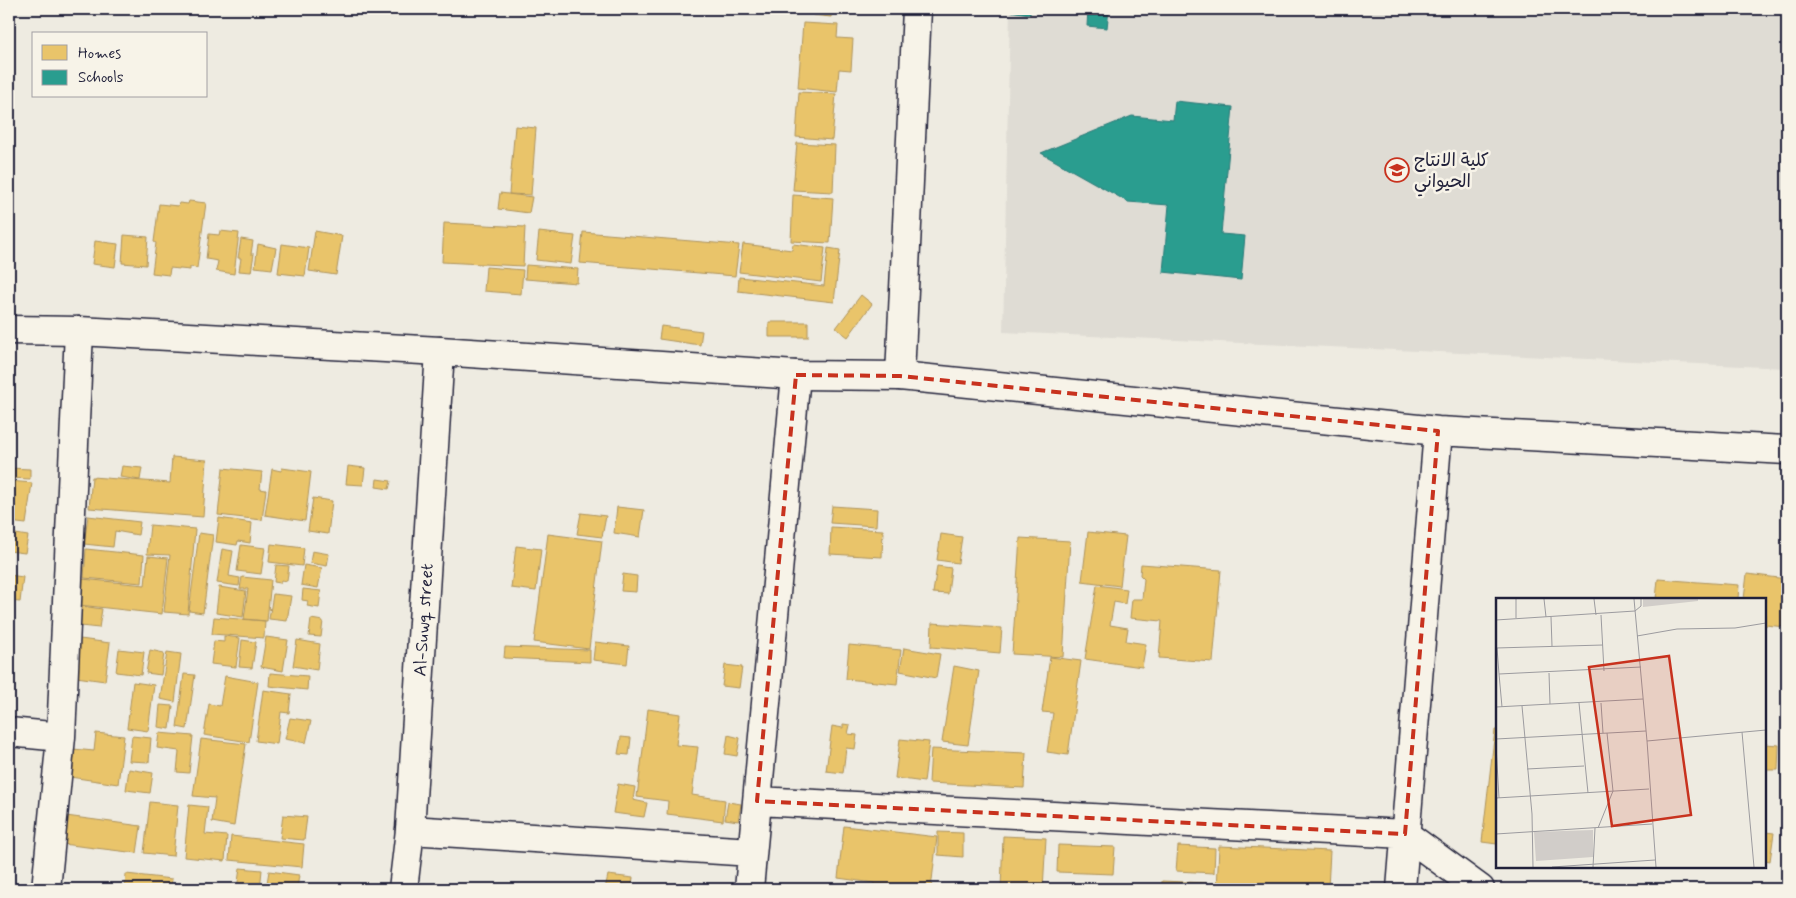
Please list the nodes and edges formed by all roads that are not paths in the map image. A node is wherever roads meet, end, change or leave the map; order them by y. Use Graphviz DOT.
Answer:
graph roads {
  1 [pos="917,9"];
  2 [pos="9,330"];
  3 [pos="79,331"];
  4 [pos="440,351"];
  5 [pos="796,374"];
  6 [pos="900,376"];
  7 [pos="1438,431"];
  8 [pos="1787,450"];
  9 [pos="9,732"];
  10 [pos="61,738"];
  11 [pos="757,801"];
  12 [pos="410,830"];
  13 [pos="1405,834"];
  14 [pos="752,852"];
  15 [pos="46,889"];
  16 [pos="403,889"];
  17 [pos="748,889"];
  18 [pos="1401,889"];
  19 [pos="1480,889"];
  1 -- 6 [label="street"];
  2 -- 3 [label="street"];
  3 -- 4 [label="street"];
  3 -- 10 [label="street"];
  4 -- 5 [label="street"];
  4 -- 12 [label="street, Al-Suwq street"];
  5 -- 6 [label="street"];
  5 -- 11 [label="street"];
  6 -- 7 [label="street"];
  7 -- 8 [label="street"];
  7 -- 13 [label="street"];
  9 -- 10 [label="street"];
  10 -- 15 [label="street"];
  11 -- 13 [label="street"];
  11 -- 14 [label="street"];
  12 -- 14 [label="street"];
  12 -- 16 [label="street, Al-Suwq street"];
  13 -- 18 [label="street"];
  13 -- 19 [label="street"];
  14 -- 17 [label="street"];
}
